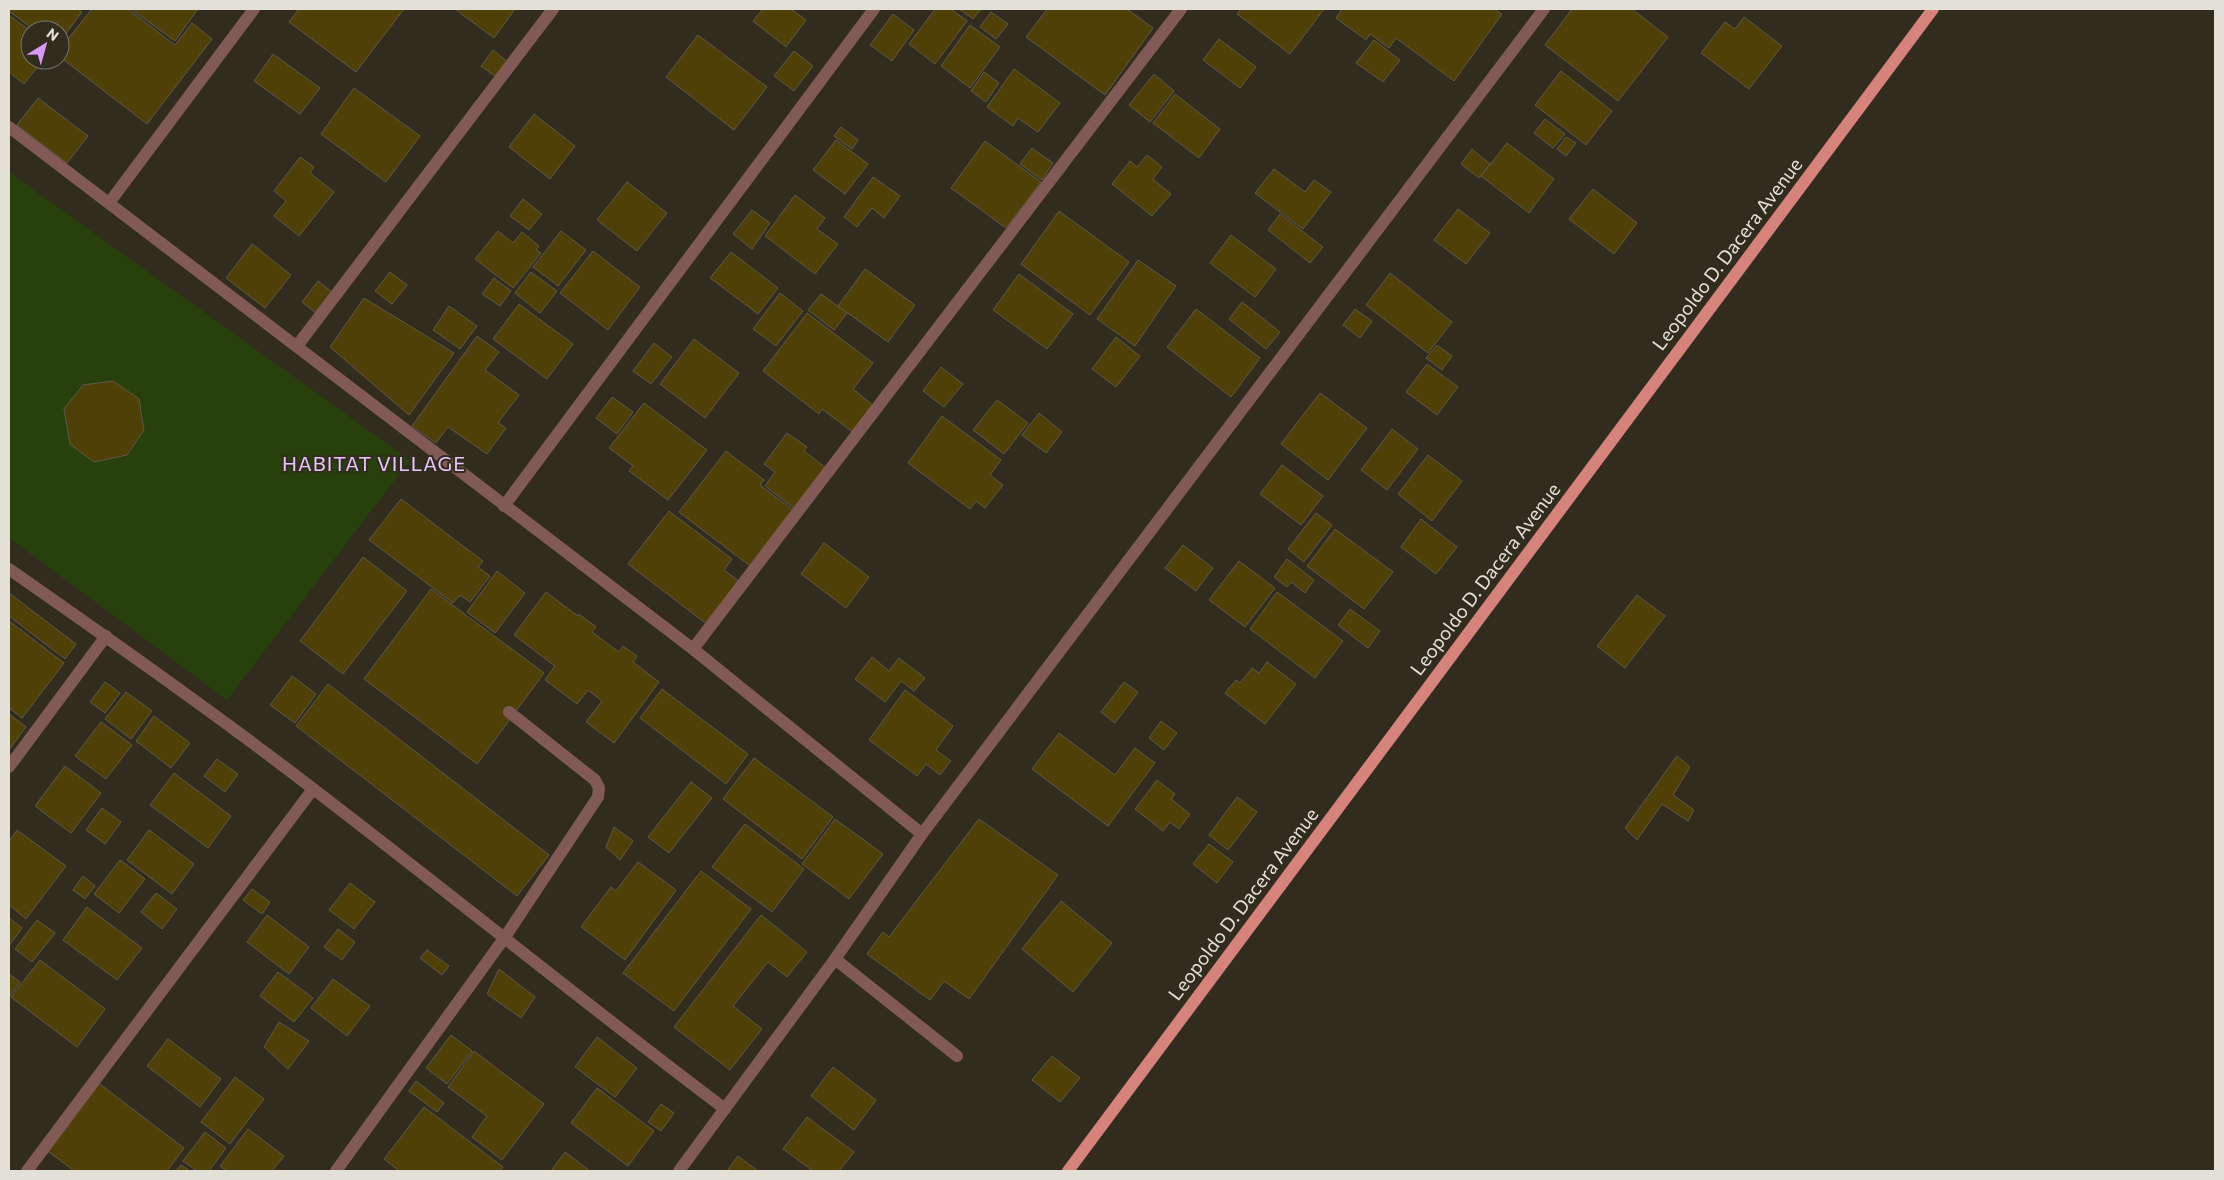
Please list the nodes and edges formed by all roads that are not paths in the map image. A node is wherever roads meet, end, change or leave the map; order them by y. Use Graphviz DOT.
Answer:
graph roads {
  1 [pos="254,9"];
  2 [pos="553,9"];
  3 [pos="874,9"];
  4 [pos="1181,9"];
  5 [pos="1544,9"];
  6 [pos="1933,9"];
  7 [pos="9,127"];
  8 [pos="109,202"];
  9 [pos="297,346"];
  10 [pos="504,506"];
  11 [pos="9,569"];
  12 [pos="106,636"];
  13 [pos="693,649"];
  14 [pos="509,712"];
  15 [pos="9,767"];
  16 [pos="313,789"];
  17 [pos="922,834"];
  18 [pos="505,937"];
  19 [pos="835,959"];
  20 [pos="957,1056"];
  21 [pos="725,1109"];
  22 [pos="27,1171"];
  23 [pos="336,1171"];
  24 [pos="679,1171"];
  25 [pos="1068,1171"];
  1 -- 8 [label="street"];
  2 -- 9 [label="street"];
  3 -- 10 [label="street"];
  4 -- 13 [label="street"];
  5 -- 17 [label="street"];
  6 -- 25 [label="main road, Leopoldo D. Dacera Avenue"];
  7 -- 8 [label="street"];
  8 -- 9 [label="street"];
  9 -- 10 [label="street"];
  10 -- 13 [label="street"];
  11 -- 12 [label="street"];
  12 -- 15 [label="street"];
  12 -- 16 [label="street"];
  13 -- 17 [label="street"];
  14 -- 18 [label="street"];
  16 -- 18 [label="street"];
  16 -- 22 [label="street"];
  17 -- 19 [label="street"];
  18 -- 21 [label="street"];
  18 -- 23 [label="street"];
  19 -- 20 [label="street"];
  19 -- 21 [label="street"];
  21 -- 24 [label="street"];
}
